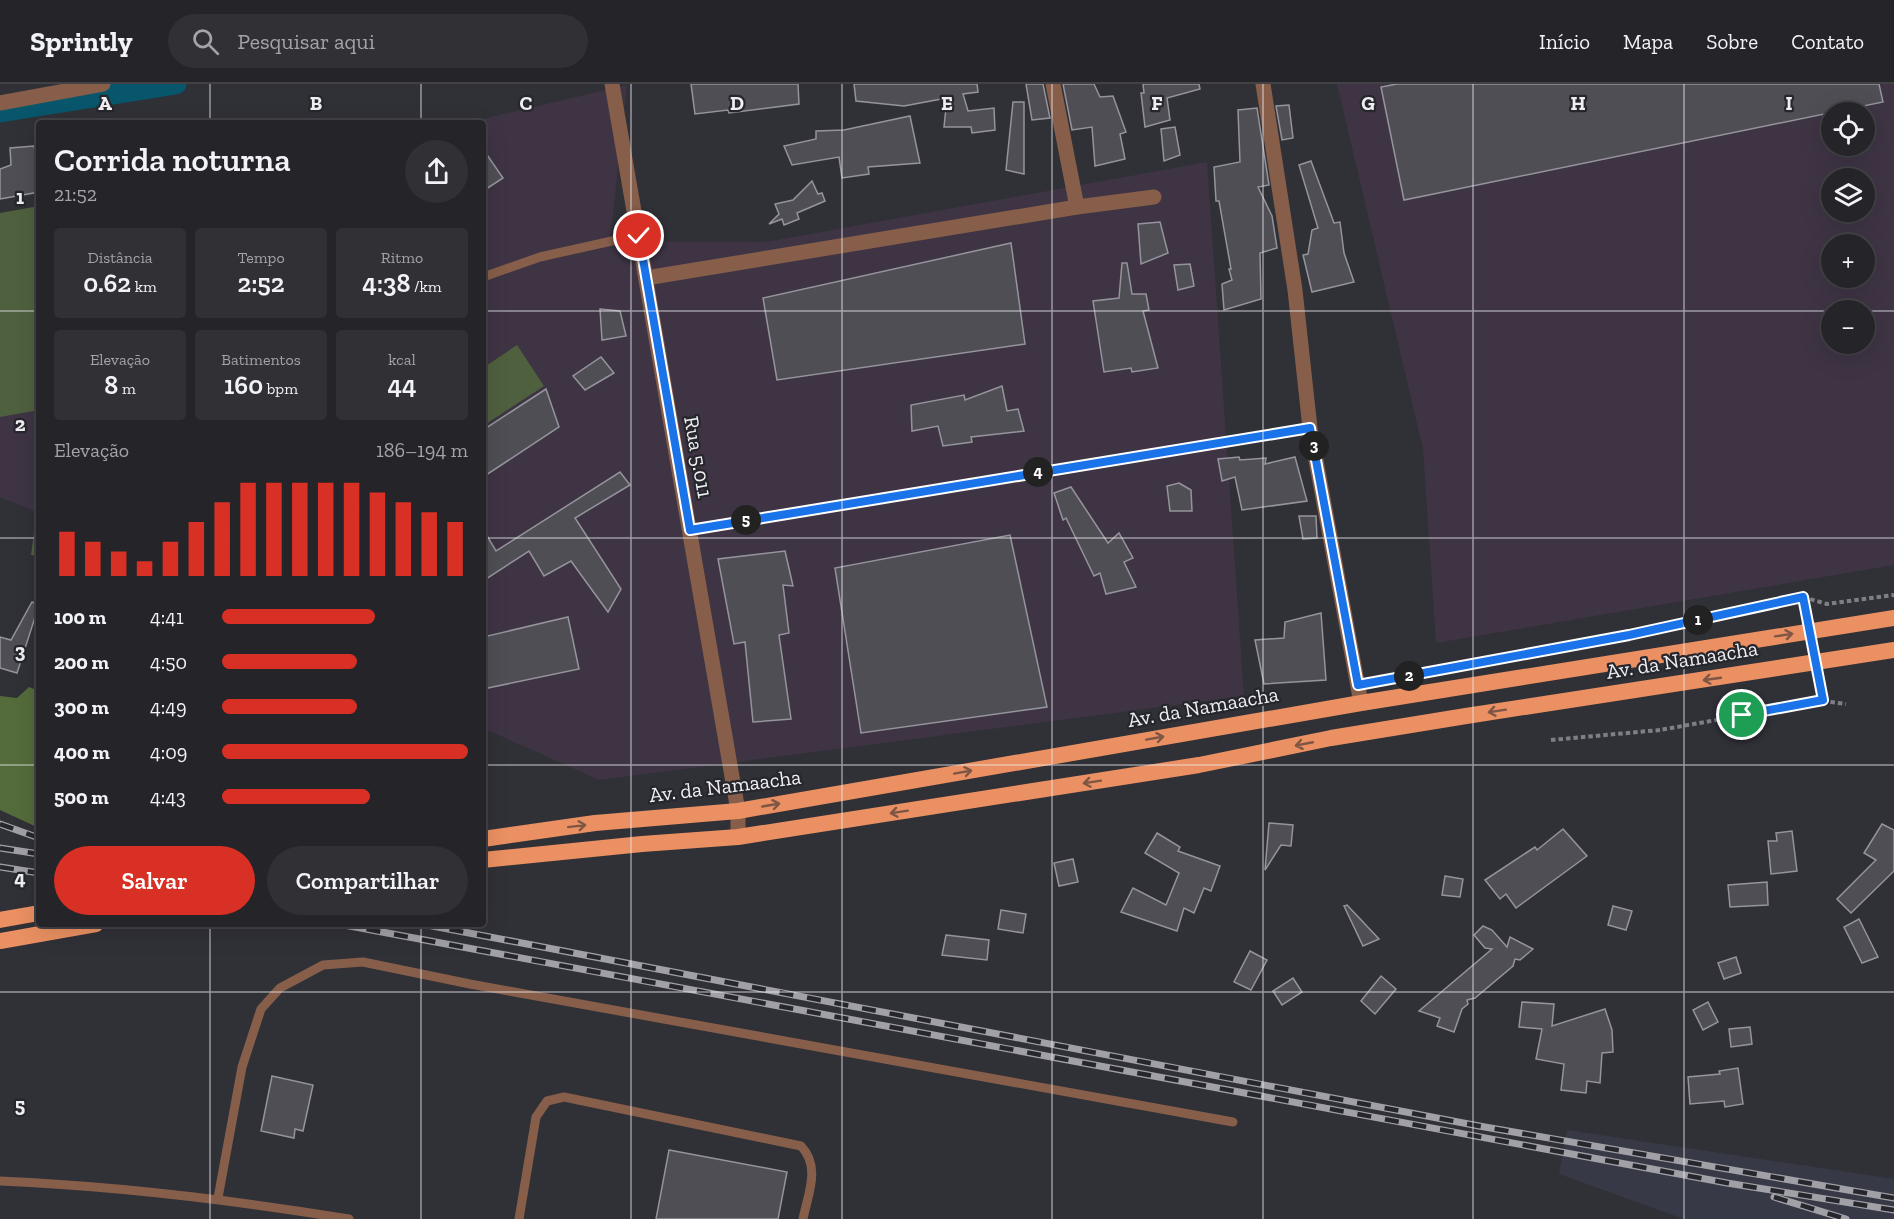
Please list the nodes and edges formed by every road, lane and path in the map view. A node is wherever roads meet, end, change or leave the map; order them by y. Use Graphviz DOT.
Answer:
graph roads {
  1 [pos="103,84"];
  2 [pos="612,84"];
  3 [pos="1053,84"];
  4 [pos="1263,84"];
  5 [pos="0,103"];
  6 [pos="1154,197"];
  7 [pos="1077,207"];
  8 [pos="639,236"];
  9 [pos="486,276"];
  10 [pos="646,278"];
  11 [pos="1310,428"];
  12 [pos="690,530"];
  13 [pos="1894,594"];
  14 [pos="1803,597"];
  15 [pos="1894,618"];
  16 [pos="1894,650"];
  17 [pos="1429,672"];
  18 [pos="1823,700"];
  19 [pos="1361,703"];
  20 [pos="1846,704"];
  21 [pos="1551,740"];
  22 [pos="738,811"];
  23 [pos="738,837"];
  24 [pos="486,838"];
  25 [pos="486,860"];
  26 [pos="36,914"];
  27 [pos="0,920"];
  28 [pos="79,927"];
  29 [pos="0,941"];
  30 [pos="1233,1122"];
  31 [pos="0,1181"];
  32 [pos="218,1198"];
  33 [pos="349,1219"];
  34 [pos="519,1219"];
  35 [pos="802,1219"];
  1 -- 5 [label="street"];
  2 -- 8 [label="street, Rua 5.011"];
  3 -- 7 [label="street"];
  4 -- 11 [label="street"];
  6 -- 7 [label="street"];
  7 -- 10 [label="street"];
  8 -- 9 [label="lane"];
  8 -- 10 [label="street, Rua 5.011"];
  10 -- 12 [label="street, Rua 5.011"];
  11 -- 12 [label="lane"];
  11 -- 19 [label="street"];
  12 -- 22 [label="street, Rua 5.011"];
  13 -- 14 [label="path"];
  14 -- 17 [label="path, bridge"];
  14 -- 18 [label="path, bridge"];
  19 -- 15 [label="highway, Av. da Namaacha, one-way"];
  16 -- 23 [label="highway, Av. da Namaacha, one-way"];
  18 -- 20 [label="path"];
  18 -- 21 [label="path, bridge"];
  22 -- 19 [label="highway, Av. da Namaacha, one-way"];
  22 -- 23 [label="street, Rua 5.011"];
  24 -- 22 [label="highway, Av. da Namaacha, one-way"];
  23 -- 25 [label="highway, Av. da Namaacha"];
  26 -- 27 [label="highway"];
  28 -- 29 [label="highway"];
  30 -- 32 [label="lane"];
  31 -- 32 [label="lane"];
  32 -- 33 [label="lane"];
  34 -- 35 [label="lane"];
}
